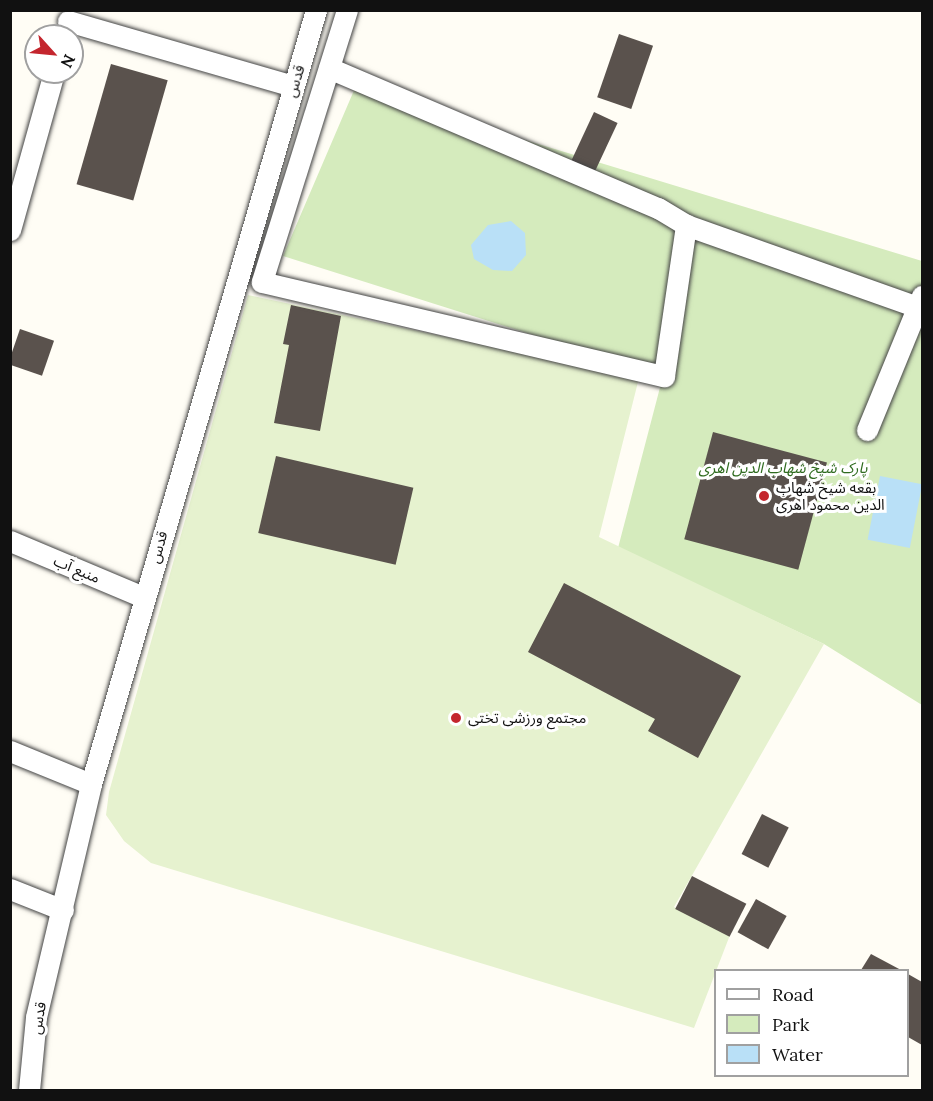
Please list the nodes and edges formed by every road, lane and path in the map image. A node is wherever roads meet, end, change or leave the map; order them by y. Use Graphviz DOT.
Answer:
graph roads {
  1 [pos="316,10"];
  2 [pos="347,10"];
  3 [pos="68,23"];
  4 [pos="330,65"];
  5 [pos="51,84"];
  6 [pos="293,86"];
  7 [pos="11,225"];
  8 [pos="686,225"];
  9 [pos="920,302"];
  10 [pos="867,430"];
  11 [pos="10,542"];
  12 [pos="143,597"];
  13 [pos="10,751"];
  14 [pos="91,784"];
  15 [pos="10,889"];
  16 [pos="63,910"];
  17 [pos="29,1090"];
  1 -- 6 [label="street, قدس"];
  2 -- 4 [label="street"];
  3 -- 6 [label="street"];
  4 -- 8 [label="street"];
  4 -- 8 [label="street"];
  5 -- 7 [label="street"];
  6 -- 12 [label="street, قدس"];
  8 -- 9 [label="street"];
  9 -- 10 [label="street"];
  11 -- 12 [label="street, منبع آب"];
  12 -- 14 [label="street, قدس"];
  13 -- 14 [label="street"];
  14 -- 16 [label="street, قدس"];
  15 -- 16 [label="street"];
  16 -- 17 [label="street, قدس"];
}
